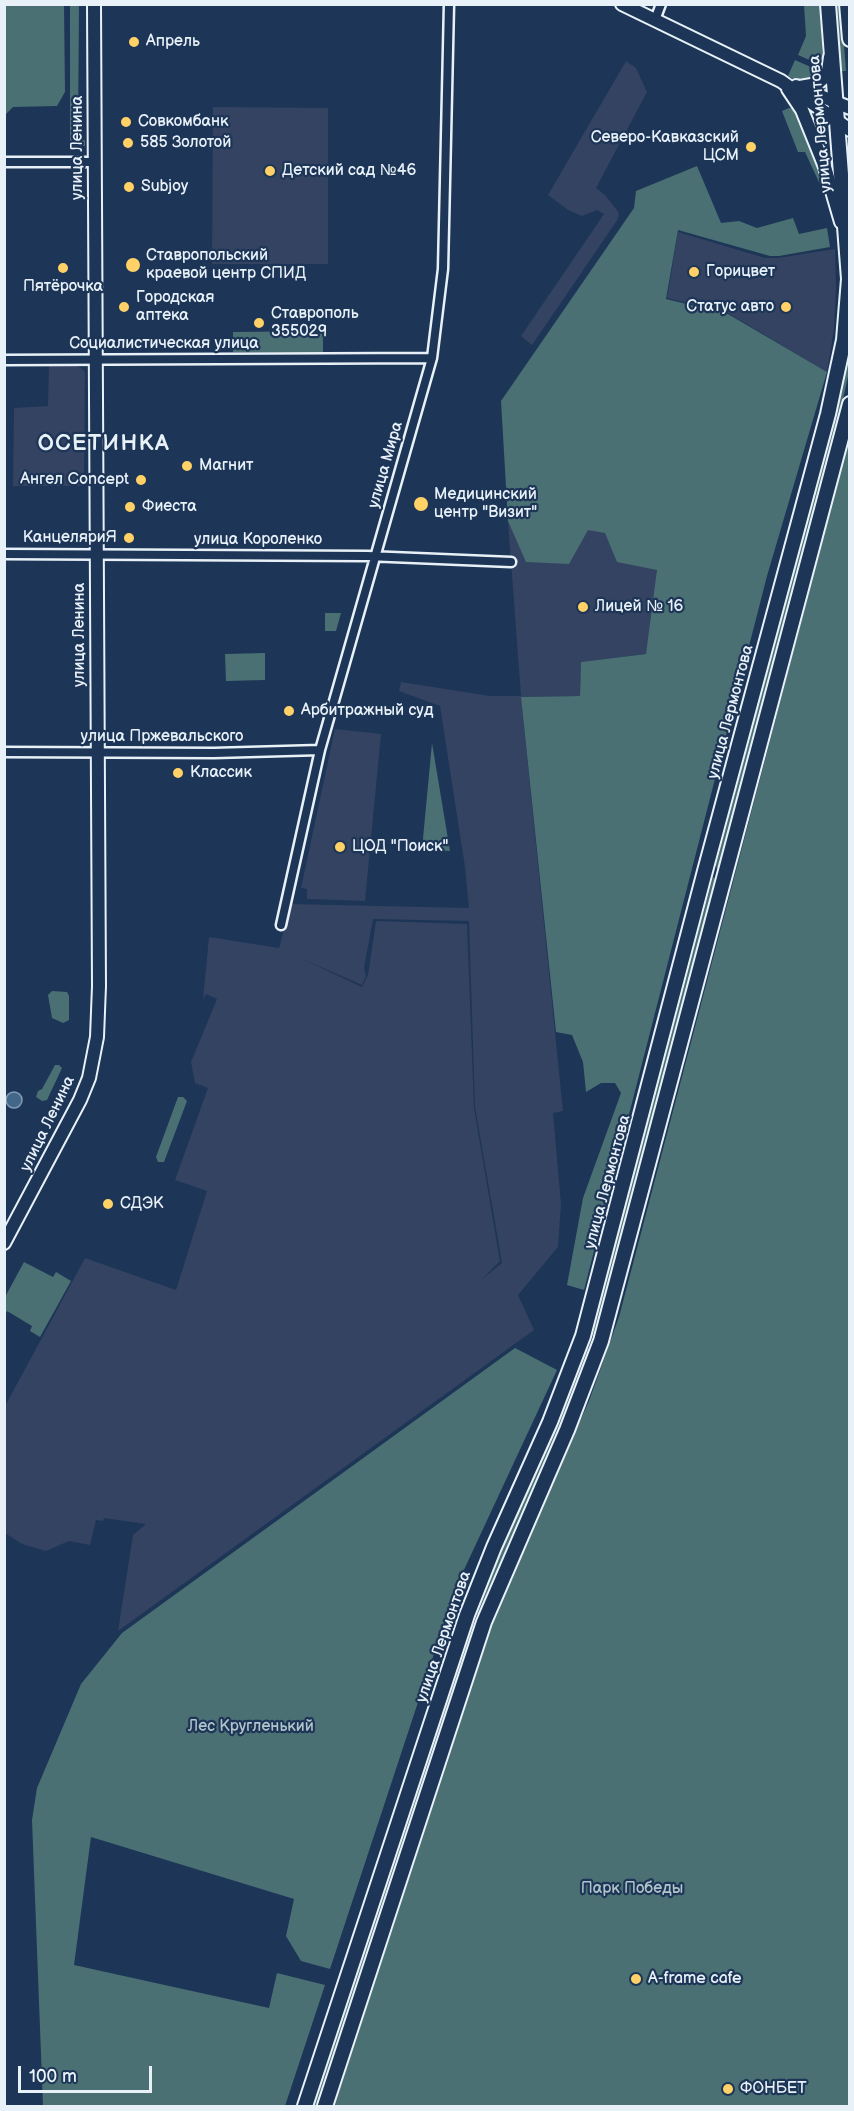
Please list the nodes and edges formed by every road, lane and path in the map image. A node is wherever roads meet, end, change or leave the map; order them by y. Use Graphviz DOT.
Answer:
graph roads {
  1 [pos="94,4"];
  2 [pos="449,4"];
  3 [pos="622,4"];
  4 [pos="661,4"];
  5 [pos="828,4"];
  6 [pos="847,4"];
  7 [pos="655,20"];
  8 [pos="849,39"];
  9 [pos="832,50"];
  10 [pos="781,81"];
  11 [pos="798,87"];
  12 [pos="836,101"];
  13 [pos="849,108"];
  14 [pos="844,126"];
  15 [pos="849,141"];
  16 [pos="4,162"];
  17 [pos="94,162"];
  18 [pos="841,164"];
  19 [pos="847,240"];
  20 [pos="432,358"];
  21 [pos="4,360"];
  22 [pos="95,360"];
  23 [pos="849,404"];
  24 [pos="4,554"];
  25 [pos="96,555"];
  26 [pos="374,558"];
  27 [pos="511,562"];
  28 [pos="320,750"];
  29 [pos="4,752"];
  30 [pos="97,752"];
  31 [pos="705,871"];
  32 [pos="725,874"];
  33 [pos="281,925"];
  34 [pos="4,1243"];
  35 [pos="468,1615"];
  36 [pos="484,1622"];
  37 [pos="305,2106"];
  38 [pos="325,2106"];
  1 -- 17 [label="main road, улица Ленина"];
  2 -- 20 [label="street, улица Мира"];
  3 -- 7 [label="main road"];
  4 -- 7 [label="street"];
  5 -- 9 [label="main road, улица Лермонтова"];
  6 -- 8 [label="main road"];
  7 -- 10 [label="main road"];
  9 -- 11 [label="main road"];
  9 -- 12 [label="main road, улица Лермонтова"];
  10 -- 11 [label="main road"];
  10 -- 14 [label="main road"];
  10 -- 19 [label="main road, улица Лермонтова"];
  11 -- 12 [label="main road"];
  12 -- 13 [label="main road"];
  12 -- 14 [label="main road, улица Лермонтова"];
  14 -- 18 [label="main road, улица Лермонтова"];
  15 -- 18 [label="main road"];
  16 -- 17 [label="street"];
  17 -- 22 [label="main road, улица Ленина"];
  18 -- 19 [label="main road, улица Лермонтова"];
  19 -- 31 [label="main road, улица Лермонтова"];
  20 -- 22 [label="street, Социалистическая улица"];
  20 -- 26 [label="street, улица Мира"];
  21 -- 22 [label="street, Социалистическая улица"];
  22 -- 25 [label="main road, улица Ленина"];
  23 -- 32 [label="main road, улица Лермонтова"];
  24 -- 25 [label="street, улица Короленко"];
  25 -- 26 [label="street, улица Короленко"];
  25 -- 30 [label="main road, улица Ленина"];
  26 -- 27 [label="street, улица Короленко"];
  26 -- 28 [label="street, улица Мира"];
  28 -- 30 [label="street, улица Пржевальского"];
  28 -- 33 [label="street, улица Мира"];
  29 -- 30 [label="street, улица Пржевальского"];
  30 -- 34 [label="main road, улица Ленина"];
  31 -- 32 [label="main road"];
  31 -- 35 [label="main road, улица Лермонтова"];
  32 -- 36 [label="main road, улица Лермонтова"];
  35 -- 36 [label="main road"];
  35 -- 37 [label="main road, улица Лермонтова"];
  36 -- 38 [label="main road, улица Лермонтова"];
}
